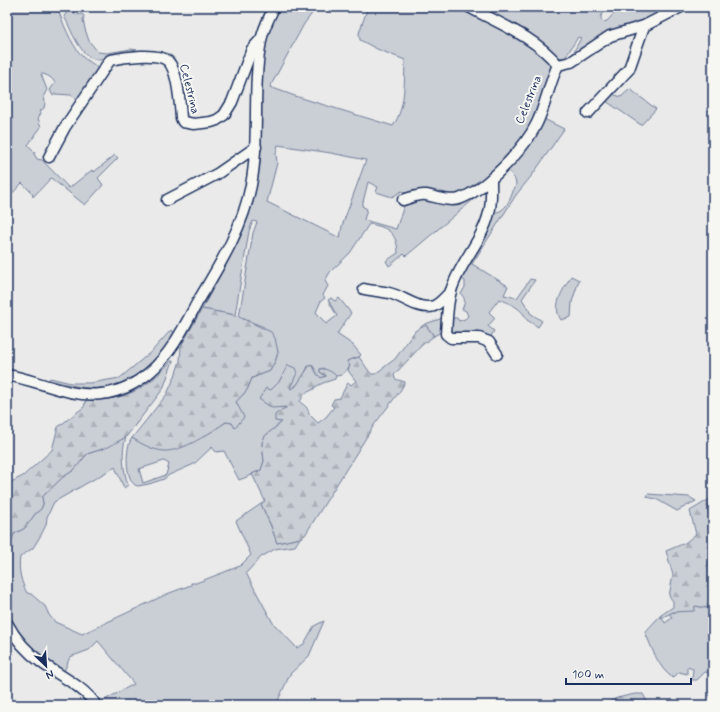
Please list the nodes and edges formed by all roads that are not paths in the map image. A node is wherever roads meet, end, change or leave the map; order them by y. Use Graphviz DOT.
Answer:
graph roads {
  1 [pos="274,7"];
  2 [pos="469,7"];
  3 [pos="681,7"];
  4 [pos="644,26"];
  5 [pos="261,40"];
  6 [pos="558,65"];
  7 [pos="588,113"];
  8 [pos="256,147"];
  9 [pos="49,157"];
  10 [pos="491,179"];
  11 [pos="167,200"];
  12 [pos="403,200"];
  13 [pos="364,289"];
  14 [pos="451,291"];
  15 [pos="497,354"];
  16 [pos="7,375"];
  17 [pos="7,624"];
  18 [pos="96,705"];
  1 -- 5 [label="street, Celestrina"];
  2 -- 6 [label="street"];
  3 -- 4 [label="street"];
  4 -- 6 [label="street"];
  4 -- 7 [label="street"];
  5 -- 8 [label="street, Celestrina"];
  5 -- 9 [label="street, Celestrina"];
  6 -- 10 [label="street, Celestrina"];
  8 -- 11 [label="street"];
  8 -- 16 [label="street, Celestrina"];
  10 -- 12 [label="street, Celestrina"];
  10 -- 14 [label="street"];
  13 -- 14 [label="street"];
  14 -- 15 [label="street"];
  17 -- 18 [label="street"];
}
